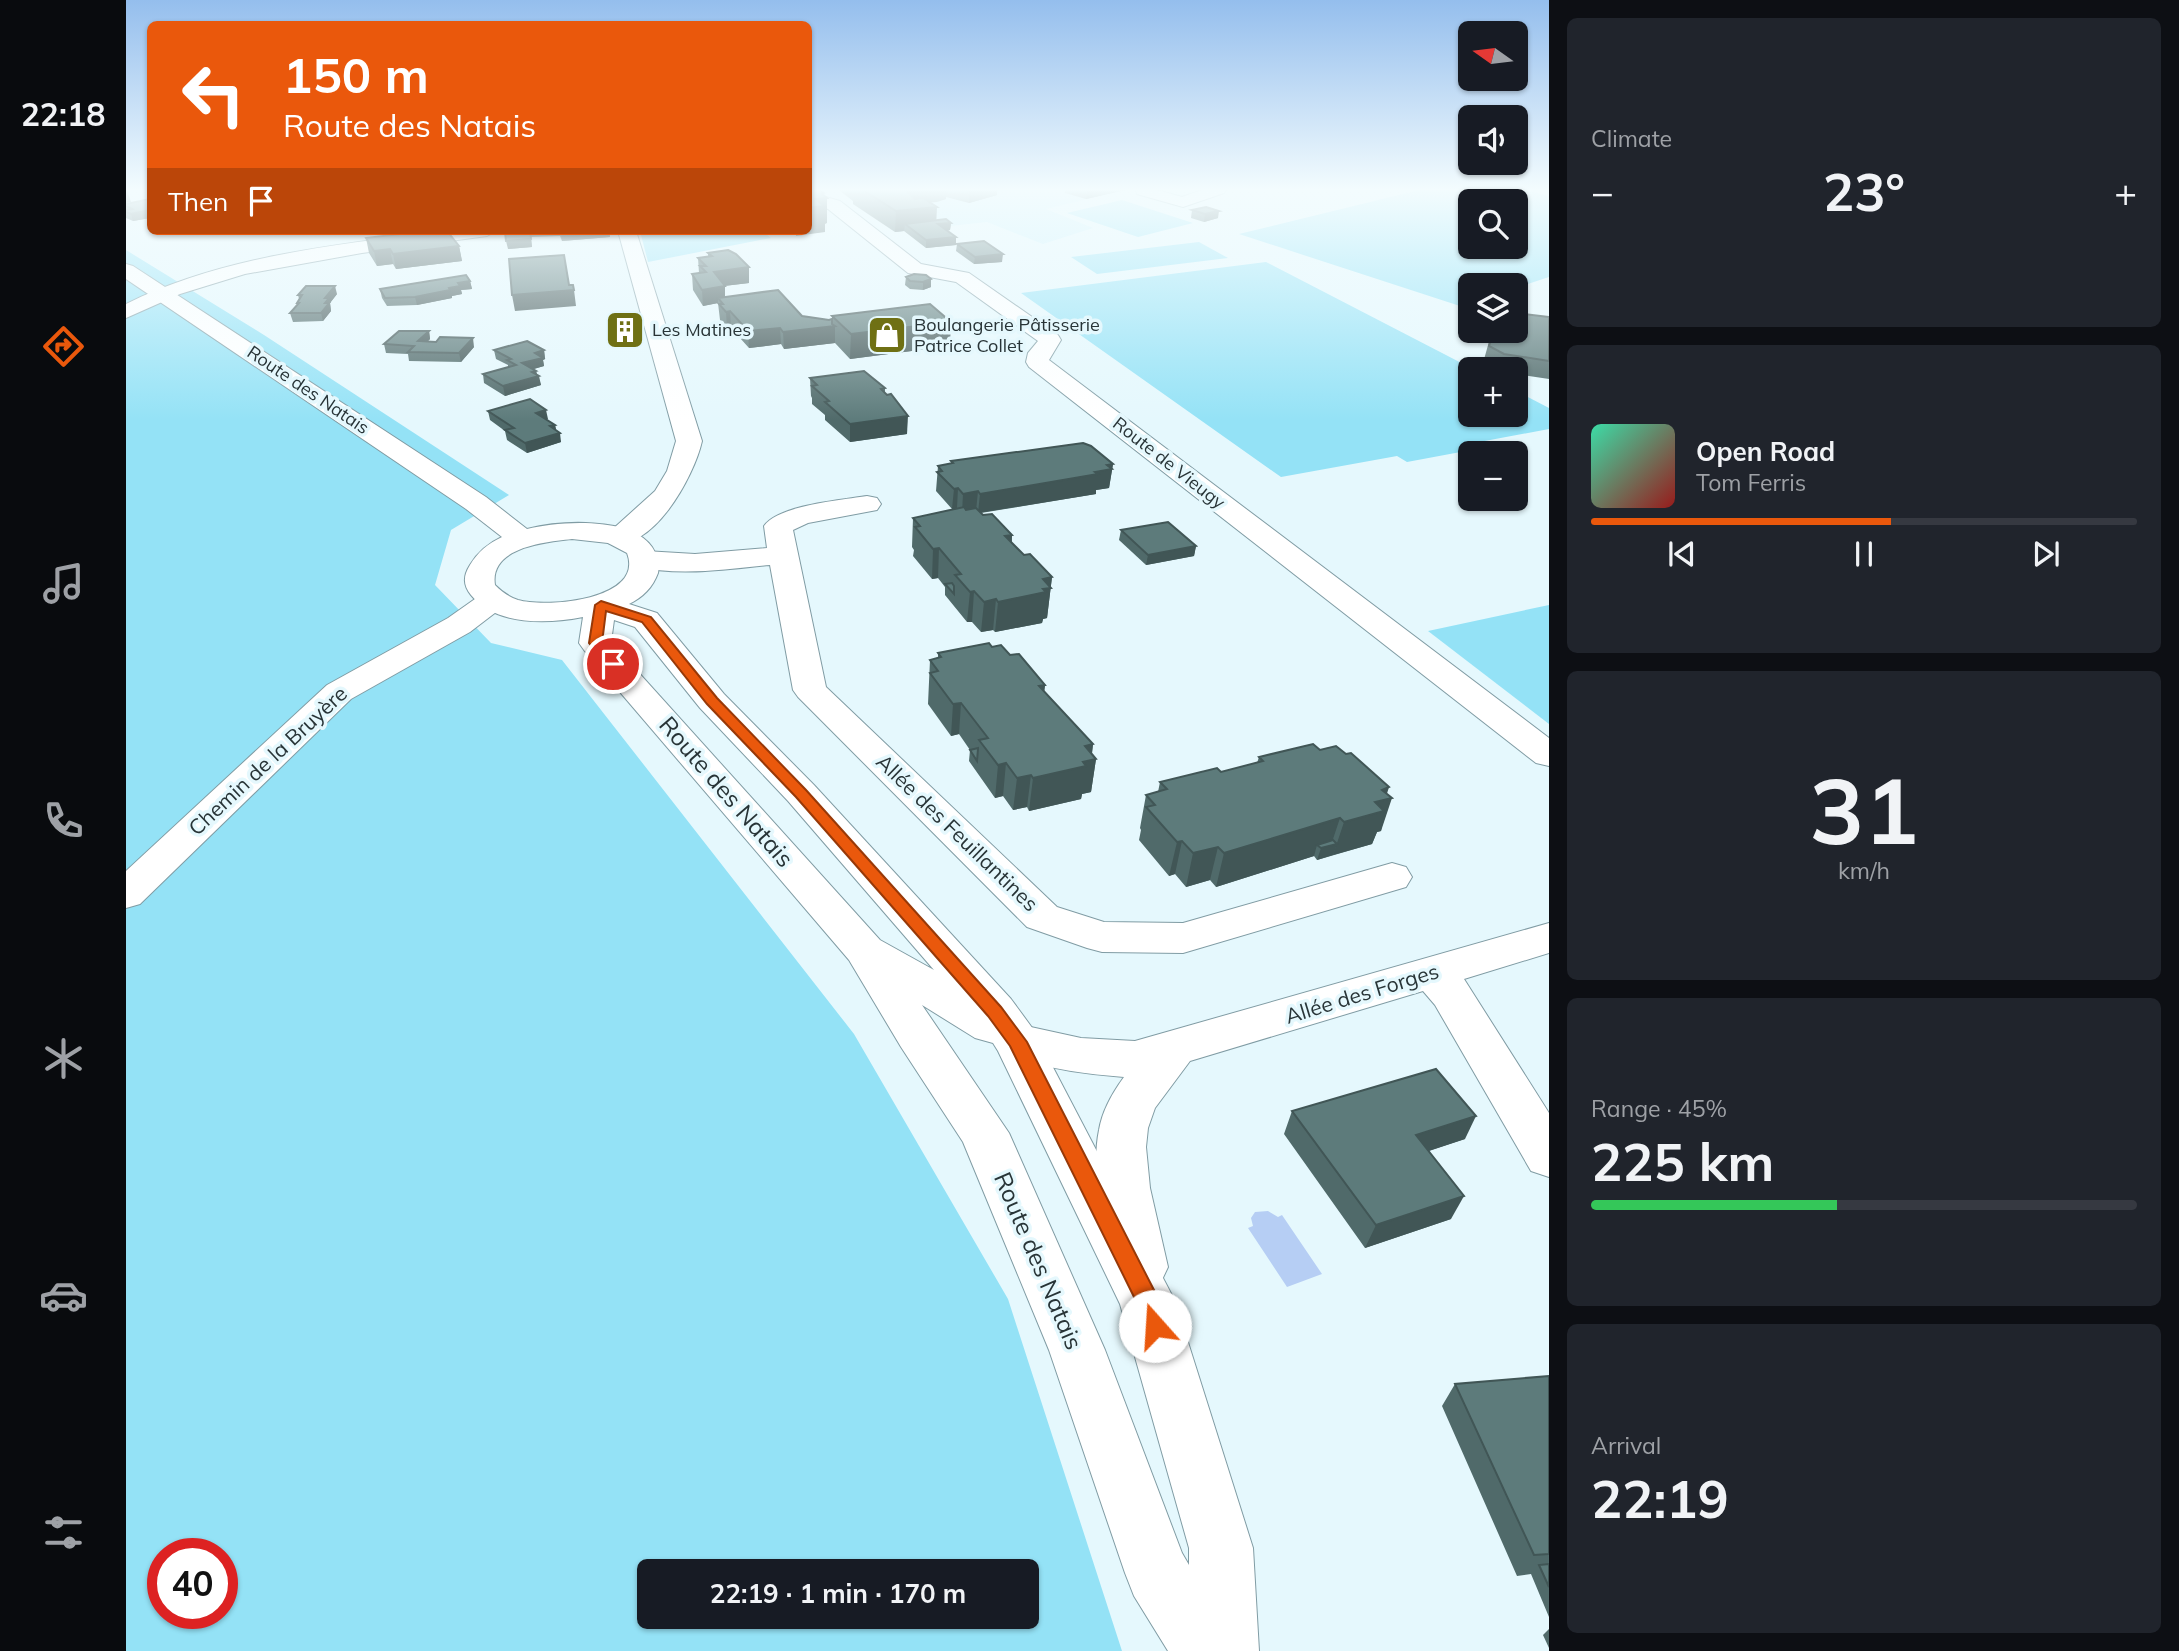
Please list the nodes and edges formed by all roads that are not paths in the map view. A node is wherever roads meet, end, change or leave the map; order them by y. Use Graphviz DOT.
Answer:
graph roads {
  1 [pos="249,267"];
  2 [pos="638,267"];
  3 [pos="913,267"];
  4 [pos="126,270"];
  5 [pos="161,292"];
  6 [pos="126,312"];
  7 [pos="867,504"];
  8 [pos="522,540"];
  9 [pos="631,549"];
  10 [pos="783,555"];
  11 [pos="493,600"];
  12 [pos="601,605"];
  13 [pos="1549,755"];
  14 [pos="1392,877"];
  15 [pos="126,894"];
  16 [pos="1549,937"];
  17 [pos="864,949"];
  18 [pos="1433,973"];
  19 [pos="1017,1042"];
  20 [pos="1174,1048"];
  21 [pos="1549,1156"];
  22 [pos="1147,1301"];
  23 [pos="1207,1651"];
  24 [pos="1225,1651"];
  1 -- 5 [label="street"];
  2 -- 9 [label="street"];
  3 -- 13 [label="street, Route de Vieugy"];
  4 -- 5 [label="street, Route des Natais"];
  5 -- 6 [label="street"];
  5 -- 8 [label="street, Route des Natais"];
  7 -- 10 [label="street, Allée des Feuillantines"];
  8 -- 9 [label="street"];
  8 -- 11 [label="street"];
  9 -- 10 [label="street"];
  9 -- 12 [label="street"];
  10 -- 14 [label="street, Allée des Feuillantines"];
  11 -- 12 [label="street"];
  11 -- 15 [label="street, Chemin de la Bruyère"];
  12 -- 17 [label="street, Route des Natais"];
  12 -- 19 [label="street"];
  16 -- 18 [label="street, Allée des Forges"];
  17 -- 19 [label="street"];
  17 -- 23 [label="street, Route des Natais"];
  18 -- 20 [label="street, Allée des Forges"];
  18 -- 21 [label="street"];
  19 -- 20 [label="street, Allée des Forges"];
  19 -- 22 [label="street"];
  20 -- 22 [label="street"];
  22 -- 24 [label="street"];
}
